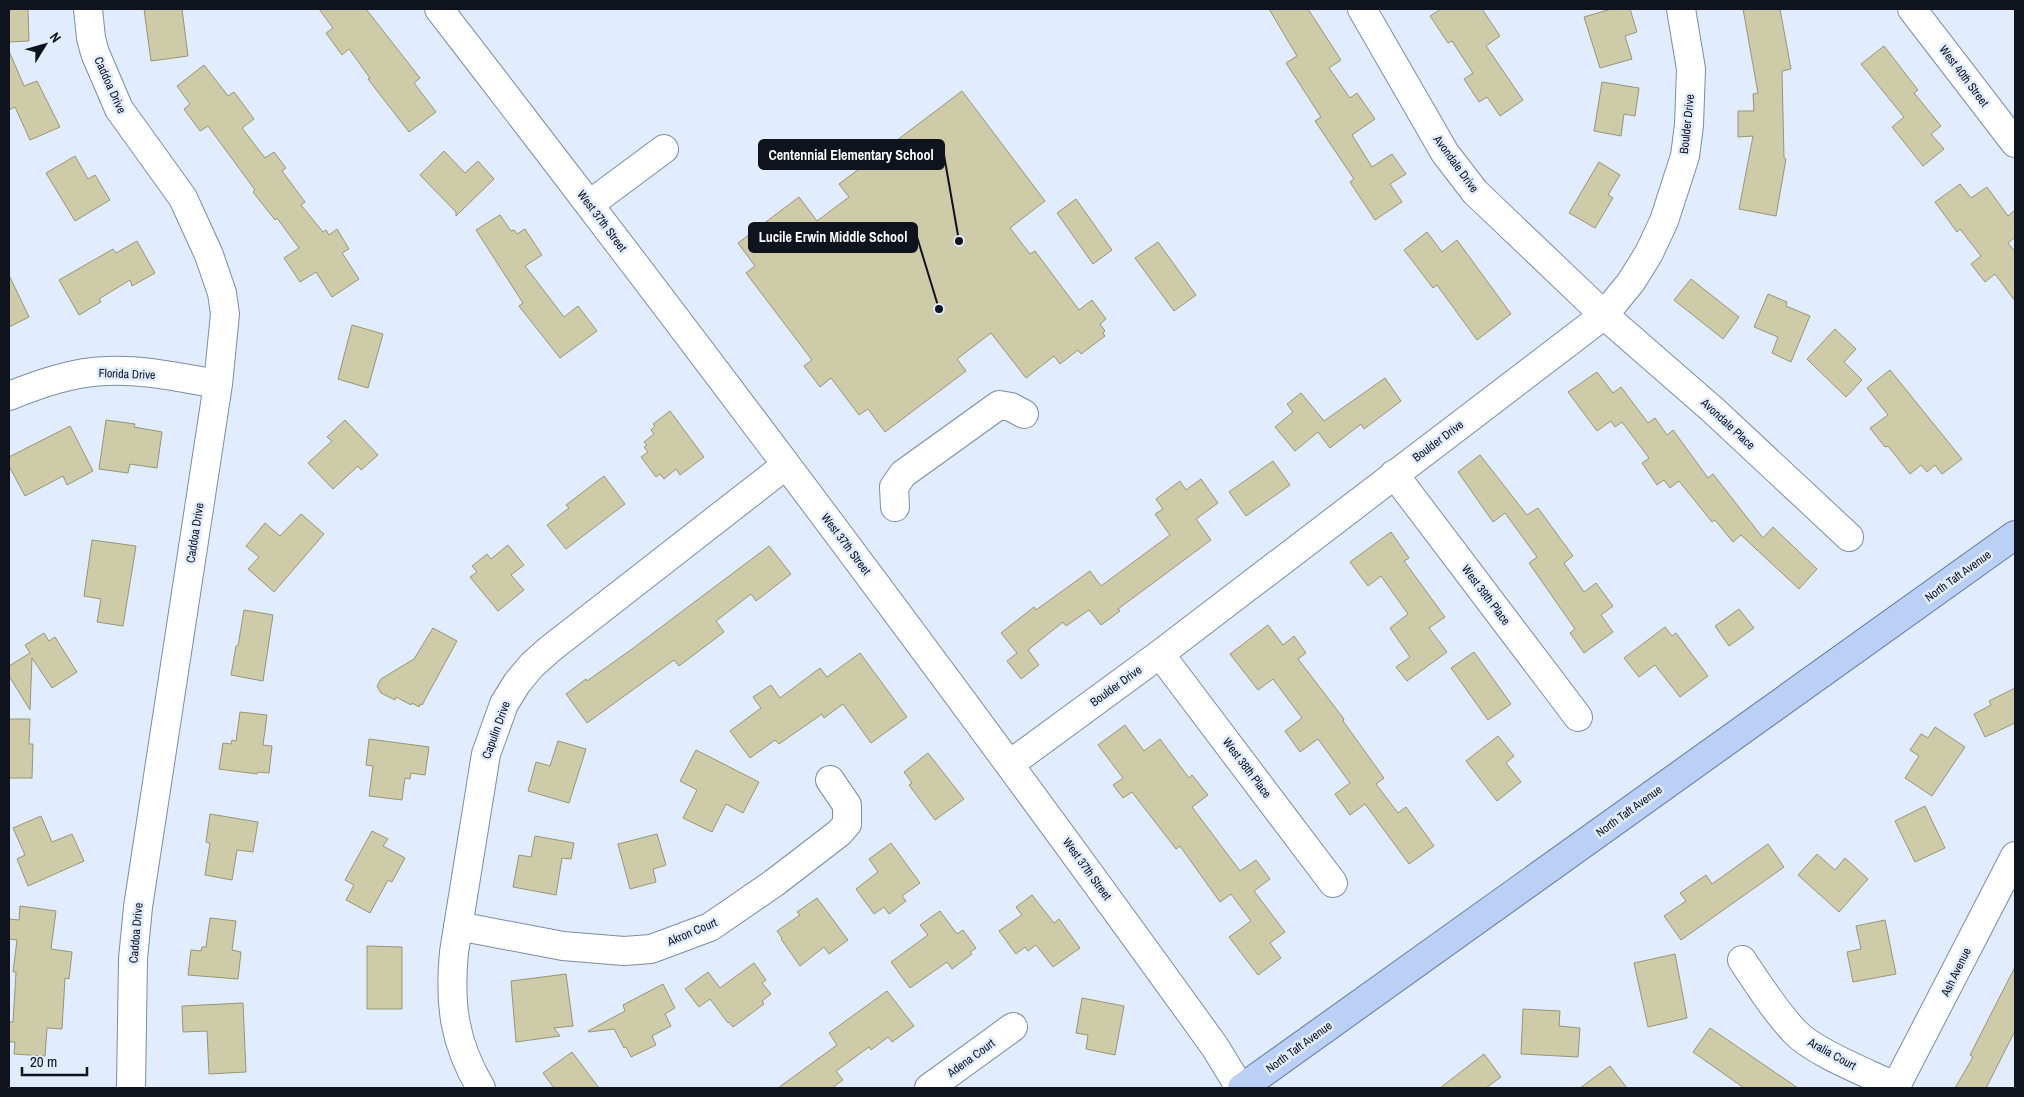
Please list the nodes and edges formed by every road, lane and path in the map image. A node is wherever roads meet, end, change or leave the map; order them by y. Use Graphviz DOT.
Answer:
graph roads {
  1 [pos="88,9"];
  2 [pos="440,9"];
  3 [pos="1362,9"];
  4 [pos="1681,9"];
  5 [pos="1912,9"];
  6 [pos="2015,143"];
  7 [pos="664,149"];
  8 [pos="590,204"];
  9 [pos="1604,315"];
  10 [pos="218,384"];
  11 [pos="9,396"];
  12 [pos="1024,414"];
  13 [pos="786,465"];
  14 [pos="1394,474"];
  15 [pos="895,507"];
  16 [pos="2015,534"];
  17 [pos="1849,537"];
  18 [pos="1160,654"];
  19 [pos="1578,717"];
  20 [pos="1010,764"];
  21 [pos="830,780"];
  22 [pos="2015,856"];
  23 [pos="1333,883"];
  24 [pos="458,926"];
  25 [pos="1742,960"];
  26 [pos="1013,1027"];
  27 [pos="1896,1087"];
  28 [pos="131,1088"];
  29 [pos="481,1088"];
  30 [pos="929,1088"];
  31 [pos="1241,1088"];
  1 -- 10 [label="street, Caddoa Drive"];
  2 -- 8 [label="street, West 37th Street"];
  3 -- 9 [label="street, Avondale Drive"];
  4 -- 9 [label="street, Boulder Drive"];
  5 -- 6 [label="street, West 40th Street"];
  7 -- 8 [label="street"];
  8 -- 13 [label="street, West 37th Street"];
  9 -- 14 [label="street, Boulder Drive"];
  9 -- 17 [label="street, Avondale Place"];
  10 -- 11 [label="street, Florida Drive"];
  10 -- 28 [label="street, Caddoa Drive"];
  12 -- 15 [label="street"];
  13 -- 20 [label="street, West 37th Street"];
  13 -- 24 [label="street, Capulin Drive"];
  14 -- 18 [label="street, Boulder Drive"];
  14 -- 19 [label="street, West 39th Place"];
  16 -- 31 [label="main road, North Taft Avenue"];
  18 -- 20 [label="street, Boulder Drive"];
  18 -- 23 [label="street, West 38th Place"];
  20 -- 31 [label="street, West 37th Street"];
  21 -- 24 [label="street, Akron Court"];
  22 -- 27 [label="street, Ash Avenue"];
  24 -- 29 [label="street, Capulin Drive"];
  25 -- 27 [label="street, Aralia Court"];
  26 -- 30 [label="street, Adena Court"];
}
